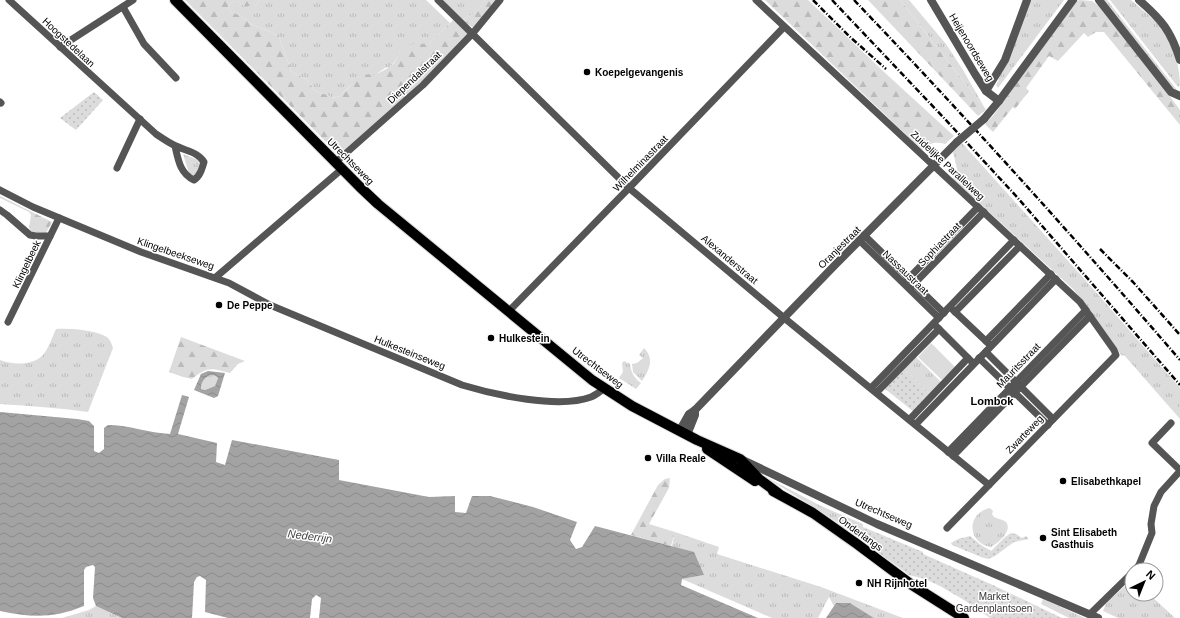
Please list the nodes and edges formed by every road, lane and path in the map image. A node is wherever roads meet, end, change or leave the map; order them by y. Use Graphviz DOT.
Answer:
graph roads {
  1 [pos="9,0"];
  2 [pos="133,0"];
  3 [pos="175,0"];
  4 [pos="438,0"];
  5 [pos="500,0"];
  6 [pos="756,0"];
  7 [pos="931,0"];
  8 [pos="1027,0"];
  9 [pos="1073,0"];
  10 [pos="1099,0"];
  11 [pos="1139,0"];
  12 [pos="123,7"];
  13 [pos="784,26"];
  14 [pos="472,33"];
  15 [pos="60,47"];
  16 [pos="1180,60"];
  17 [pos="176,78"];
  18 [pos="986,91"];
  19 [pos="1180,96"];
  20 [pos="999,101"];
  21 [pos="140,119"];
  22 [pos="175,146"];
  23 [pos="339,166"];
  24 [pos="933,166"];
  25 [pos="117,168"];
  26 [pos="629,188"];
  27 [pos="0,190"];
  28 [pos="978,206"];
  29 [pos="0,210"];
  30 [pos="984,212"];
  31 [pos="59,218"];
  32 [pos="50,236"];
  33 [pos="862,238"];
  34 [pos="1014,240"];
  35 [pos="1020,246"];
  36 [pos="216,277"];
  37 [pos="1053,277"];
  38 [pos="906,281"];
  39 [pos="912,287"];
  40 [pos="953,310"];
  41 [pos="509,312"];
  42 [pos="1088,313"];
  43 [pos="942,316"];
  44 [pos="784,317"];
  45 [pos="8,322"];
  46 [pos="936,326"];
  47 [pos="988,343"];
  48 [pos="986,352"];
  49 [pos="1116,355"];
  50 [pos="974,360"];
  51 [pos="1018,384"];
  52 [pos="604,388"];
  53 [pos="874,390"];
  54 [pos="1012,390"];
  55 [pos="1054,419"];
  56 [pos="913,422"];
  57 [pos="1171,423"];
  58 [pos="1048,425"];
  59 [pos="686,434"];
  60 [pos="951,454"];
  61 [pos="740,459"];
  62 [pos="1180,471"];
  63 [pos="989,485"];
  64 [pos="778,493"];
  65 [pos="947,528"];
  66 [pos="1140,562"];
  67 [pos="1124,581"];
  68 [pos="928,595"];
  69 [pos="1090,614"];
  70 [pos="954,618"];
  71 [pos="964,618"];
  72 [pos="1098,618"];
  1 -- 15 [label="street, Hoogstedelaan"];
  2 -- 12 [label="street"];
  3 -- 23 [label="main road, Utrechtseweg"];
  4 -- 14 [label="street, Alexanderstraat"];
  5 -- 14 [label="street, Diependalstraat"];
  6 -- 13 [label="street, Zuidelijke Parallelweg"];
  7 -- 18 [label="street, Heijenoordseweg"];
  8 -- 18 [label="street"];
  9 -- 20 [label="street, Oranjestraat"];
  10 -- 19 [label="street"];
  11 -- 16 [label="street"];
  12 -- 15 [label="street"];
  12 -- 17 [label="street"];
  13 -- 24 [label="street, Zuidelijke Parallelweg"];
  13 -- 26 [label="street, Wilhelminastraat"];
  14 -- 23 [label="street, Diependalstraat"];
  14 -- 26 [label="street, Alexanderstraat"];
  15 -- 21 [label="street, Hoogstedelaan"];
  18 -- 20 [label="street, Heijenoordseweg"];
  20 -- 24 [label="street, Oranjestraat, bridge"];
  21 -- 22 [label="street, Hoogstedelaan"];
  21 -- 25 [label="street"];
  22 -- 22 [label="street, Hoogstedelaan"];
  23 -- 36 [label="street, Klingelbeekseweg"];
  23 -- 41 [label="main road, Utrechtseweg"];
  24 -- 28 [label="street, Zuidelijke Parallelweg"];
  24 -- 33 [label="street, Oranjestraat"];
  26 -- 41 [label="street, Wilhelminastraat"];
  26 -- 44 [label="street, Alexanderstraat"];
  27 -- 31 [label="street, Klingelbeekseweg"];
  28 -- 30 [label="street, Zuidelijke Parallelweg"];
  28 -- 38 [label="street, Sophiastraat"];
  29 -- 32 [label="street, Klingelbeek"];
  30 -- 34 [label="street, Zuidelijke Parallelweg"];
  30 -- 39 [label="street, Sophiastraat"];
  31 -- 32 [label="street, Klingelbeek"];
  31 -- 36 [label="street, Klingelbeekseweg"];
  32 -- 45 [label="street, Klingelbeek"];
  33 -- 38 [label="street, Nassaustraat"];
  33 -- 44 [label="street, Oranjestraat"];
  34 -- 35 [label="street, Zuidelijke Parallelweg"];
  34 -- 40 [label="street"];
  35 -- 37 [label="street, Zuidelijke Parallelweg"];
  35 -- 40 [label="street"];
  36 -- 52 [label="street, Hulkesteinseweg"];
  37 -- 42 [label="street, Zuidelijke Parallelweg"];
  37 -- 47 [label="street"];
  38 -- 39 [label="street, Nassaustraat"];
  39 -- 43 [label="street, Nassaustraat"];
  40 -- 43 [label="street"];
  40 -- 47 [label="street"];
  41 -- 52 [label="main road, Utrechtseweg"];
  42 -- 49 [label="street, Zuidelijke Parallelweg"];
  42 -- 51 [label="street, Mauritsstraat"];
  43 -- 46 [label="street"];
  44 -- 53 [label="street, Alexanderstraat"];
  44 -- 59 [label="street, Oranjestraat"];
  46 -- 50 [label="street"];
  46 -- 53 [label="street"];
  47 -- 48 [label="street"];
  48 -- 50 [label="street"];
  48 -- 51 [label="street"];
  49 -- 55 [label="street, Zwarteweg"];
  50 -- 54 [label="street"];
  50 -- 56 [label="street"];
  51 -- 54 [label="street, Mauritsstraat"];
  51 -- 55 [label="street"];
  52 -- 59 [label="main road, Utrechtseweg"];
  53 -- 56 [label="street, Alexanderstraat"];
  54 -- 58 [label="street"];
  54 -- 60 [label="street, Mauritsstraat"];
  55 -- 58 [label="street, Zwarteweg"];
  56 -- 60 [label="street, Alexanderstraat"];
  57 -- 62 [label="street"];
  58 -- 63 [label="street, Zwarteweg"];
  59 -- 61 [label="main road, Utrechtseweg"];
  59 -- 64 [label="main road, Onderlangs"];
  60 -- 63 [label="street, Alexanderstraat"];
  61 -- 64 [label="main road, Onderlangs"];
  61 -- 69 [label="street, Utrechtseweg"];
  62 -- 66 [label="street"];
  63 -- 65 [label="street, Zwarteweg"];
  64 -- 68 [label="main road, Onderlangs"];
  67 -- 69 [label="street"];
  68 -- 70 [label="main road, Onderlangs"];
  68 -- 71 [label="main road, Onderlangs"];
  69 -- 72 [label="street, Utrechtseweg"];
}
